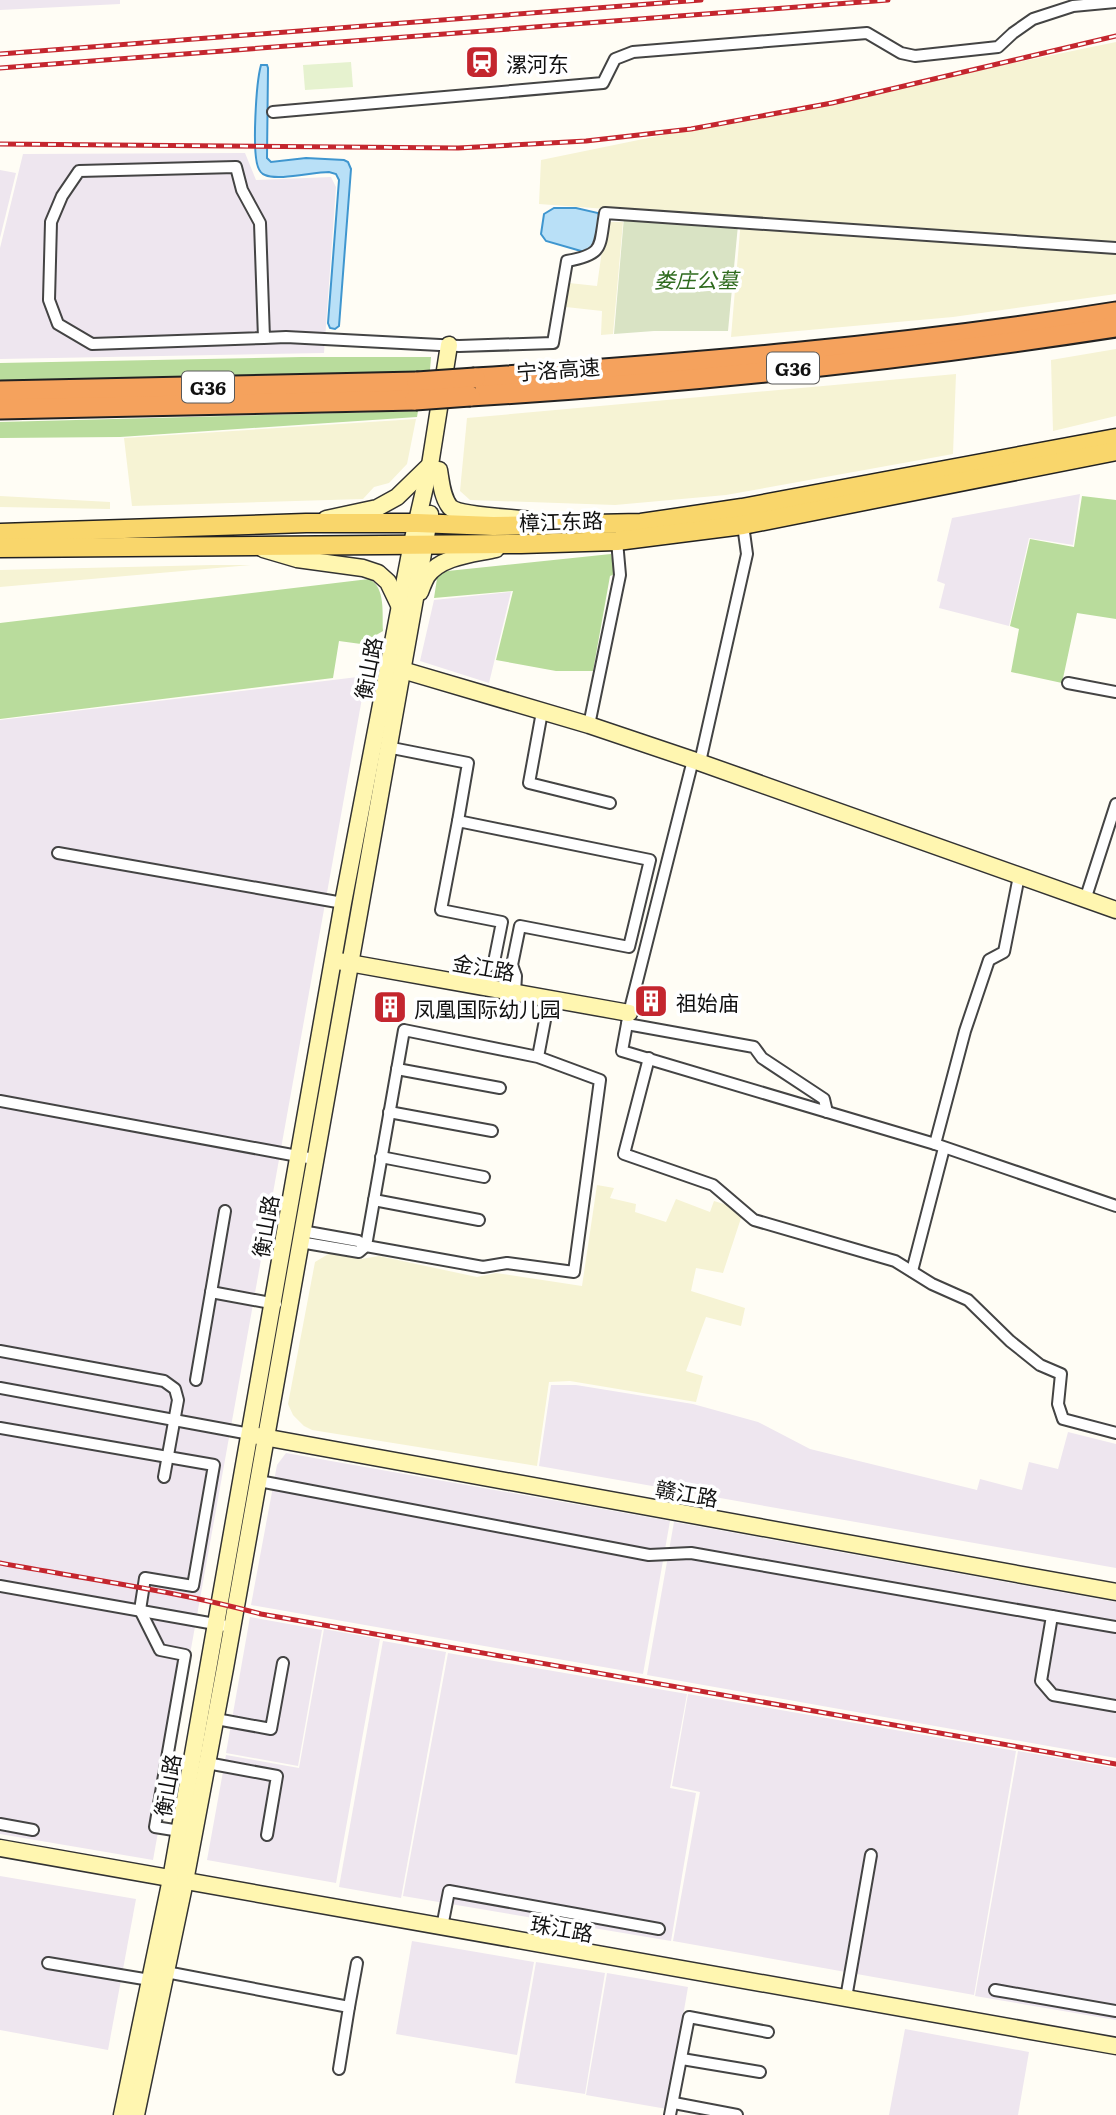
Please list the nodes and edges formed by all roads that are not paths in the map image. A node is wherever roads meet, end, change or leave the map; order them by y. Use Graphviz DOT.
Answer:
graph roads {
  1 [pos="1116,2"];
  2 [pos="273,112"];
  3 [pos="1116,247"];
  4 [pos="1116,312"];
  5 [pos="1116,327"];
  6 [pos="264,338"];
  7 [pos="454,345"];
  8 [pos="472,387"];
  9 [pos="0,391"];
  10 [pos="416,391"];
  11 [pos="0,409"];
  12 [pos="1116,438"];
  13 [pos="1116,452"];
  14 [pos="434,468"];
  15 [pos="306,523"];
  16 [pos="422,523"];
  17 [pos="743,525"];
  18 [pos="556,526"];
  19 [pos="0,533"];
  20 [pos="617,541"];
  21 [pos="418,543"];
  22 [pos="521,544"];
  23 [pos="251,545"];
  24 [pos="0,548"];
  25 [pos="406,609"];
  26 [pos="395,667"];
  27 [pos="1068,683"];
  28 [pos="1116,692"];
  29 [pos="542,712"];
  30 [pos="589,725"];
  31 [pos="387,747"];
  32 [pos="697,761"];
  33 [pos="610,803"];
  34 [pos="1116,804"];
  35 [pos="458,821"];
  36 [pos="58,853"];
  37 [pos="1019,876"];
  38 [pos="1085,900"];
  39 [pos="343,903"];
  40 [pos="1116,910"];
  41 [pos="502,922"];
  42 [pos="520,926"];
  43 [pos="340,962"];
  44 [pos="480,987"];
  45 [pos="514,993"];
  46 [pos="549,999"];
  47 [pos="628,1019"];
  48 [pos="538,1057"];
  49 [pos="649,1058"];
  50 [pos="397,1069"];
  51 [pos="500,1088"];
  52 [pos="0,1101"];
  53 [pos="389,1112"];
  54 [pos="827,1112"];
  55 [pos="492,1131"];
  56 [pos="940,1146"];
  57 [pos="381,1157"];
  58 [pos="306,1158"];
  59 [pos="484,1177"];
  60 [pos="374,1200"];
  61 [pos="1115,1202"];
  62 [pos="225,1211"];
  63 [pos="479,1220"];
  64 [pos="301,1236"];
  65 [pos="366,1246"];
  66 [pos="912,1271"];
  67 [pos="211,1292"];
  68 [pos="272,1303"];
  69 [pos="289,1306"];
  70 [pos="0,1351"];
  71 [pos="196,1380"];
  72 [pos="0,1388"];
  73 [pos="174,1419"];
  74 [pos="0,1427"];
  75 [pos="1116,1433"];
  76 [pos="250,1434"];
  77 [pos="267,1437"];
  78 [pos="168,1457"];
  79 [pos="164,1477"];
  80 [pos="259,1481"];
  81 [pos="0,1586"];
  82 [pos="1116,1592"];
  83 [pos="140,1610"];
  84 [pos="1052,1616"];
  85 [pos="224,1625"];
  86 [pos="1116,1627"];
  87 [pos="282,1663"];
  88 [pos="1116,1706"];
  89 [pos="215,1719"];
  90 [pos="207,1763"];
  91 [pos="0,1824"];
  92 [pos="33,1830"];
  93 [pos="180,1831"];
  94 [pos="267,1835"];
  95 [pos="0,1848"];
  96 [pos="871,1855"];
  97 [pos="178,1880"];
  98 [pos="442,1927"];
  99 [pos="659,1929"];
  100 [pos="357,1962"];
  101 [pos="48,1963"];
  102 [pos="166,1972"];
  103 [pos="150,1980"];
  104 [pos="995,1990"];
  105 [pos="846,1998"];
  106 [pos="349,2007"];
  107 [pos="1116,2011"];
  108 [pos="768,2032"];
  109 [pos="1116,2046"];
  110 [pos="682,2059"];
  111 [pos="339,2069"];
  112 [pos="760,2073"];
  113 [pos="674,2103"];
  114 [pos="122,2115"];
  115 [pos="136,2115"];
  116 [pos="670,2115"];
  117 [pos="737,2115"];
  1 -- 2 [label="street"];
  3 -- 7 [label="street"];
  4 -- 8 [label="highway, 宁洛高速 / G36"];
  5 -- 8 [label="highway, 宁洛高速 / G36"];
  6 -- 6 [label="street"];
  6 -- 7 [label="street"];
  7 -- 14 [label="street, 衡山路"];
  8 -- 10 [label="highway, 宁洛高速 / G36, bridge"];
  9 -- 10 [label="highway, 宁洛高速 / G36"];
  10 -- 11 [label="highway, 宁洛高速 / G36"];
  12 -- 18 [label="main road, 樟江东路"];
  13 -- 17 [label="main road, 樟江东路"];
  14 -- 15 [label="street"];
  14 -- 16 [label="street, 衡山路"];
  14 -- 18 [label="street"];
  15 -- 16 [label="main road, 樟江东路"];
  15 -- 19 [label="main road, 樟江东路"];
  16 -- 18 [label="main road, 樟江东路"];
  16 -- 21 [label="street, 衡山路"];
  17 -- 20 [label="main road, 樟江东路"];
  17 -- 32 [label="street"];
  20 -- 22 [label="main road, 樟江东路"];
  20 -- 30 [label="street"];
  21 -- 22 [label="main road, 樟江东路"];
  21 -- 23 [label="main road, 樟江东路"];
  21 -- 25 [label="street, 衡山路"];
  22 -- 25 [label="street"];
  23 -- 24 [label="main road, 樟江东路"];
  23 -- 25 [label="street"];
  25 -- 26 [label="street, 衡山路"];
  26 -- 29 [label="street"];
  26 -- 31 [label="street, 衡山路"];
  26 -- 39 [label="street, 衡山路"];
  27 -- 28 [label="street"];
  29 -- 30 [label="street"];
  29 -- 33 [label="street"];
  30 -- 32 [label="street"];
  31 -- 35 [label="street"];
  31 -- 43 [label="street, 衡山路"];
  32 -- 37 [label="street"];
  32 -- 47 [label="street"];
  34 -- 38 [label="street"];
  35 -- 41 [label="street"];
  35 -- 42 [label="street"];
  36 -- 39 [label="street"];
  37 -- 38 [label="street"];
  37 -- 56 [label="street"];
  38 -- 40 [label="street"];
  39 -- 43 [label="street, 衡山路"];
  41 -- 42 [label="street"];
  41 -- 44 [label="street"];
  42 -- 45 [label="street"];
  43 -- 44 [label="street, 金江路"];
  43 -- 58 [label="street, 衡山路"];
  44 -- 45 [label="street, 金江路"];
  45 -- 46 [label="street, 金江路"];
  46 -- 47 [label="street, 金江路"];
  46 -- 48 [label="street"];
  47 -- 49 [label="street"];
  47 -- 54 [label="street"];
  48 -- 50 [label="street"];
  48 -- 65 [label="street"];
  49 -- 54 [label="street"];
  49 -- 66 [label="street"];
  50 -- 51 [label="street"];
  50 -- 53 [label="street"];
  52 -- 58 [label="street"];
  53 -- 55 [label="street"];
  53 -- 57 [label="street"];
  54 -- 56 [label="street"];
  56 -- 61 [label="street"];
  56 -- 66 [label="street"];
  57 -- 59 [label="street"];
  57 -- 60 [label="street"];
  58 -- 64 [label="street, 衡山路"];
  58 -- 68 [label="street, 衡山路"];
  60 -- 63 [label="street"];
  60 -- 65 [label="street"];
  62 -- 67 [label="street"];
  64 -- 65 [label="street"];
  64 -- 69 [label="street, 衡山路"];
  66 -- 75 [label="street"];
  67 -- 68 [label="street"];
  67 -- 71 [label="street"];
  68 -- 69 [label="street"];
  68 -- 76 [label="street, 衡山路"];
  69 -- 77 [label="street, 衡山路"];
  70 -- 73 [label="street"];
  72 -- 73 [label="street"];
  73 -- 76 [label="street"];
  73 -- 78 [label="street"];
  74 -- 78 [label="street"];
  76 -- 77 [label="street, 赣江路"];
  76 -- 85 [label="street, 衡山路"];
  77 -- 80 [label="street, 衡山路"];
  77 -- 82 [label="street, 赣江路"];
  78 -- 79 [label="street"];
  78 -- 83 [label="street"];
  80 -- 84 [label="street"];
  80 -- 85 [label="street, 衡山路"];
  81 -- 83 [label="street"];
  83 -- 85 [label="street"];
  83 -- 93 [label="street"];
  84 -- 86 [label="street"];
  84 -- 88 [label="street"];
  85 -- 89 [label="street, 衡山路"];
  85 -- 93 [label="street, 衡山路"];
  87 -- 89 [label="street"];
  89 -- 90 [label="street, 衡山路"];
  90 -- 94 [label="street"];
  90 -- 97 [label="street, 衡山路"];
  91 -- 92 [label="street"];
  93 -- 97 [label="street, 衡山路"];
  95 -- 97 [label="street, 珠江路"];
  96 -- 105 [label="street"];
  97 -- 98 [label="street, 珠江路"];
  97 -- 102 [label="street, 衡山路"];
  97 -- 103 [label="street, 衡山路"];
  98 -- 99 [label="street"];
  98 -- 105 [label="street, 珠江路"];
  100 -- 106 [label="street"];
  101 -- 103 [label="street"];
  102 -- 106 [label="street"];
  102 -- 115 [label="street, 衡山路"];
  103 -- 114 [label="street, 衡山路"];
  104 -- 107 [label="street"];
  105 -- 109 [label="street, 珠江路"];
  106 -- 111 [label="street"];
  108 -- 110 [label="street"];
  110 -- 112 [label="street"];
  110 -- 113 [label="street"];
  113 -- 116 [label="street"];
  113 -- 117 [label="street"];
}
